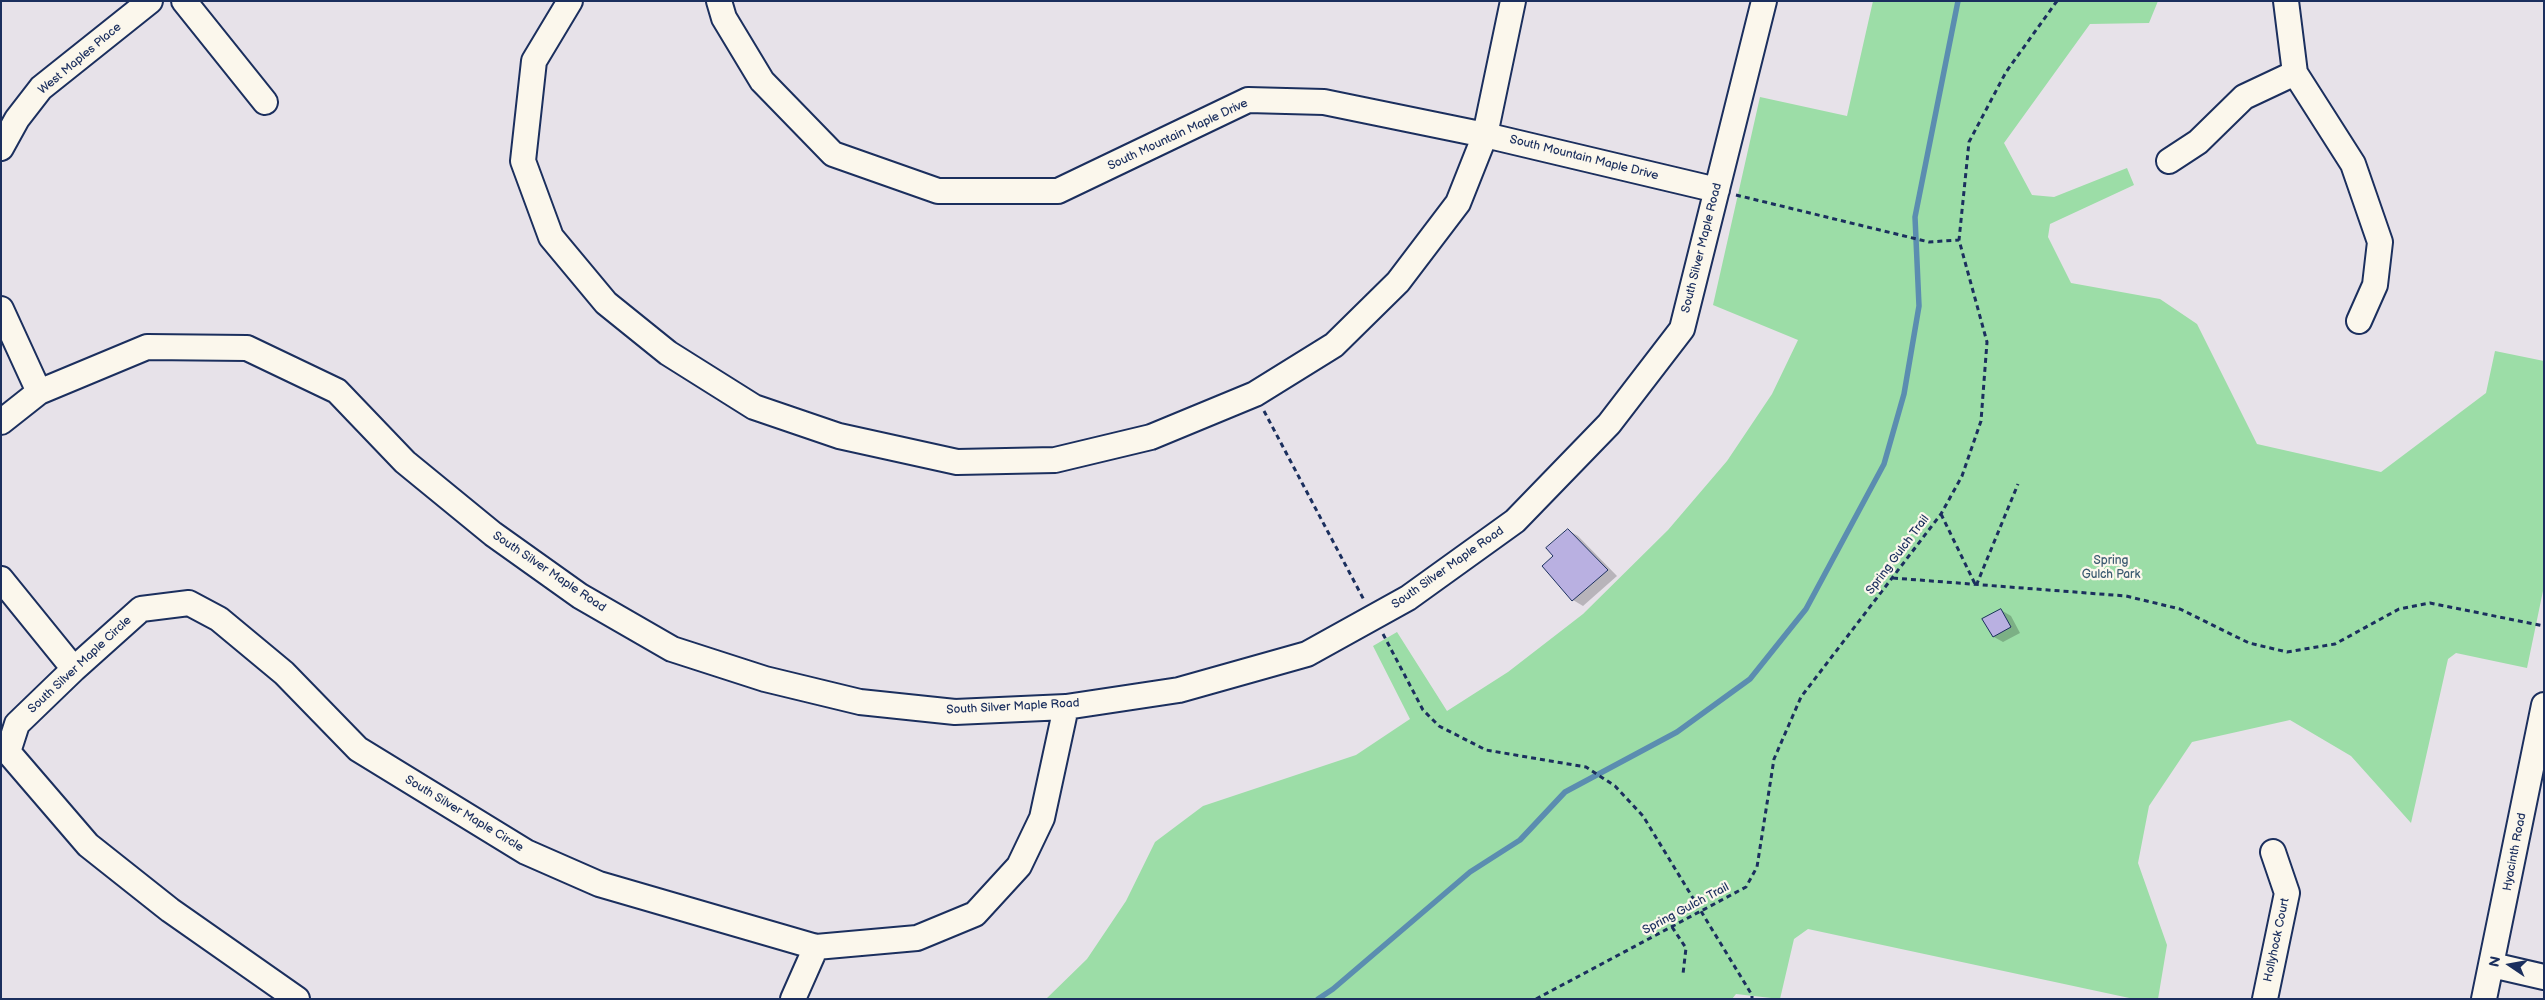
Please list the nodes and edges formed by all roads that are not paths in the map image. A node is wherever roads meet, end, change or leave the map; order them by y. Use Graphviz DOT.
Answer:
graph roads {
  1 [pos="150,1"];
  2 [pos="184,1"];
  3 [pos="570,1"];
  4 [pos="719,1"];
  5 [pos="1513,1"];
  6 [pos="1764,1"];
  7 [pos="2286,1"];
  8 [pos="2294,73"];
  9 [pos="265,102"];
  10 [pos="1485,135"];
  11 [pos="1,148"];
  12 [pos="2169,161"];
  13 [pos="1717,190"];
  14 [pos="1,309"];
  15 [pos="2359,321"];
  16 [pos="39,392"];
  17 [pos="1,422"];
  18 [pos="1,579"];
  19 [pos="74,669"];
  20 [pos="2544,705"];
  21 [pos="1066,707"];
  22 [pos="2273,852"];
  23 [pos="816,948"];
  24 [pos="2492,965"];
  25 [pos="2544,977"];
  26 [pos="297,999"];
  27 [pos="793,999"];
  28 [pos="2265,999"];
  29 [pos="2484,999"];
  1 -- 11 [label="street, West Maples Place"];
  2 -- 9 [label="street"];
  3 -- 10 [label="street"];
  4 -- 10 [label="street, South Mountain Maple Drive"];
  5 -- 10 [label="street"];
  6 -- 13 [label="street, South Silver Maple Road"];
  7 -- 8 [label="street"];
  8 -- 12 [label="street"];
  8 -- 15 [label="street"];
  10 -- 13 [label="street, South Mountain Maple Drive"];
  13 -- 21 [label="street, South Silver Maple Road"];
  14 -- 16 [label="street"];
  16 -- 17 [label="street, South Silver Maple Road"];
  16 -- 21 [label="street, South Silver Maple Road"];
  18 -- 19 [label="street"];
  19 -- 23 [label="street, South Silver Maple Circle"];
  19 -- 26 [label="street, South Silver Maple Circle"];
  20 -- 24 [label="street, Hyacinth Road"];
  21 -- 23 [label="street, South Silver Maple Circle"];
  22 -- 28 [label="street, Hollyhock Court"];
  23 -- 27 [label="street"];
  24 -- 25 [label="street"];
  24 -- 29 [label="street, Hyacinth Road"];
}
